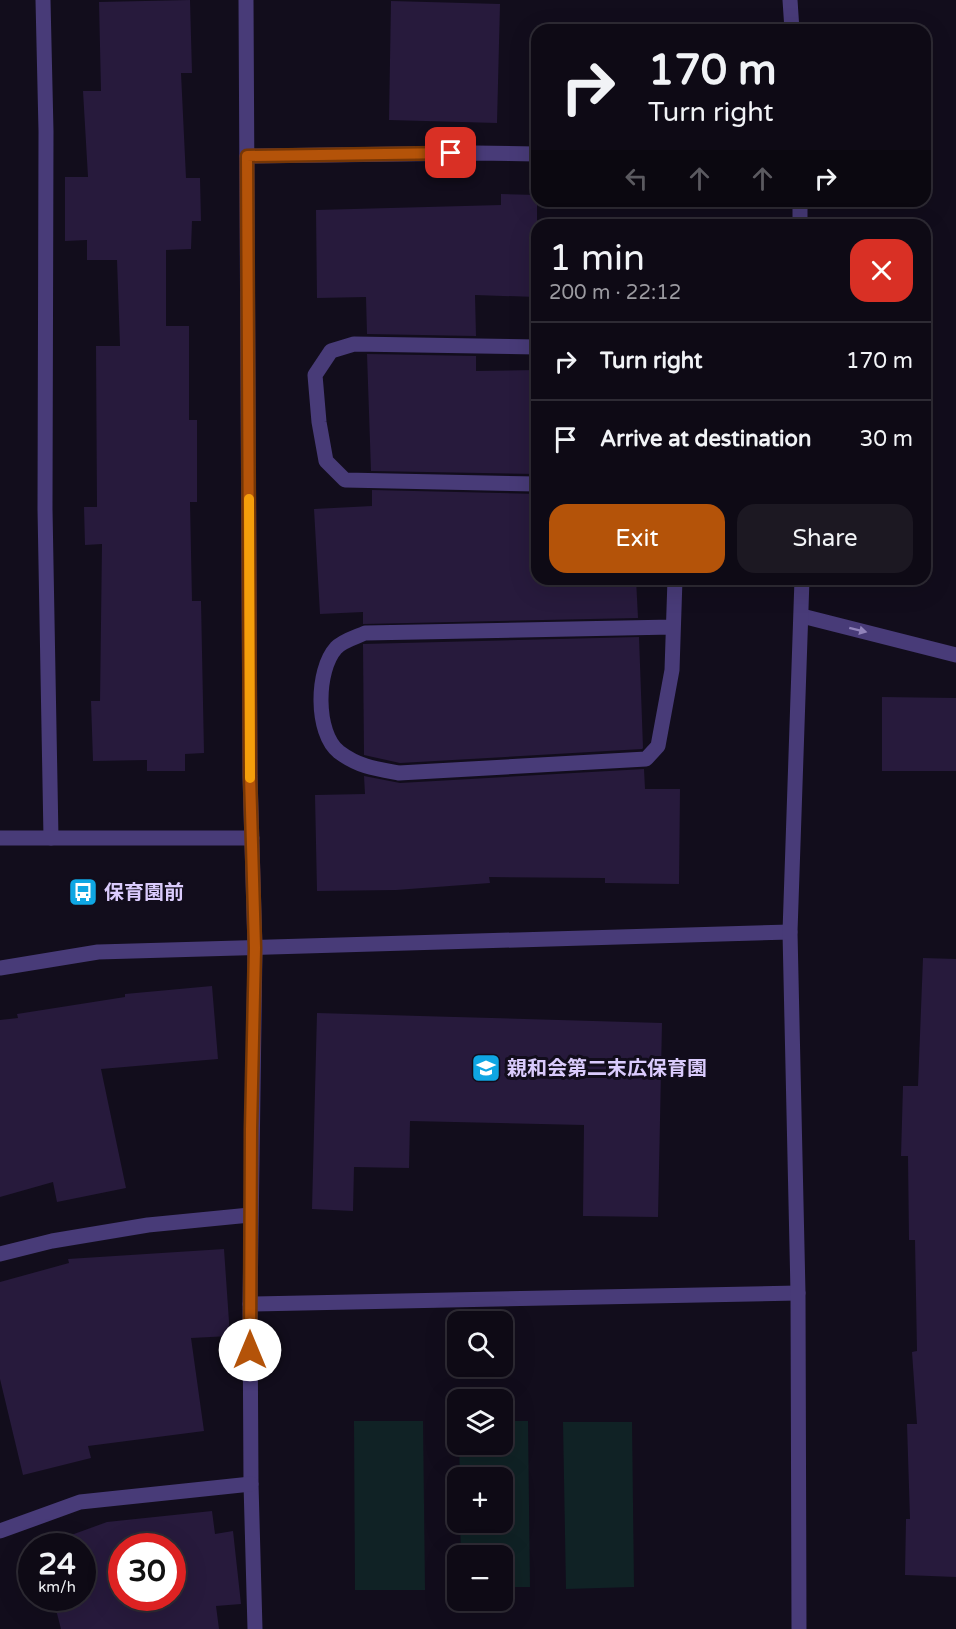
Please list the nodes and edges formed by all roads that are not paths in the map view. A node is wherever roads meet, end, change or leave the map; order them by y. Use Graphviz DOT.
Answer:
graph roads {
  1 [pos="43,0"];
  2 [pos="246,0"];
  3 [pos="790,0"];
  4 [pos="792,24"];
  5 [pos="531,154"];
  6 [pos="247,156"];
  7 [pos="531,347"];
  8 [pos="531,484"];
  9 [pos="675,585"];
  10 [pos="801,585"];
  11 [pos="802,616"];
  12 [pos="673,627"];
  13 [pos="956,655"];
  14 [pos="0,838"];
  15 [pos="51,838"];
  16 [pos="252,838"];
  17 [pos="790,932"];
  18 [pos="255,948"];
  19 [pos="0,968"];
  20 [pos="250,1215"];
  21 [pos="0,1254"];
  22 [pos="798,1293"];
  23 [pos="250,1304"];
  24 [pos="251,1484"];
  25 [pos="0,1531"];
  26 [pos="255,1629"];
  27 [pos="800,1629"];
  1 -- 15 [label="street"];
  2 -- 6 [label="street"];
  3 -- 4 [label="street"];
  5 -- 6 [label="street"];
  6 -- 16 [label="street"];
  7 -- 8 [label="street"];
  9 -- 12 [label="street"];
  10 -- 11 [label="street"];
  11 -- 13 [label="street, one-way"];
  11 -- 17 [label="street"];
  12 -- 12 [label="street"];
  14 -- 15 [label="street"];
  15 -- 16 [label="street"];
  16 -- 18 [label="street"];
  17 -- 18 [label="street"];
  17 -- 22 [label="street"];
  18 -- 19 [label="street"];
  18 -- 20 [label="street"];
  20 -- 21 [label="street"];
  20 -- 23 [label="street"];
  22 -- 23 [label="street"];
  22 -- 27 [label="street"];
  23 -- 24 [label="street"];
  24 -- 25 [label="street"];
  24 -- 26 [label="street"];
}
